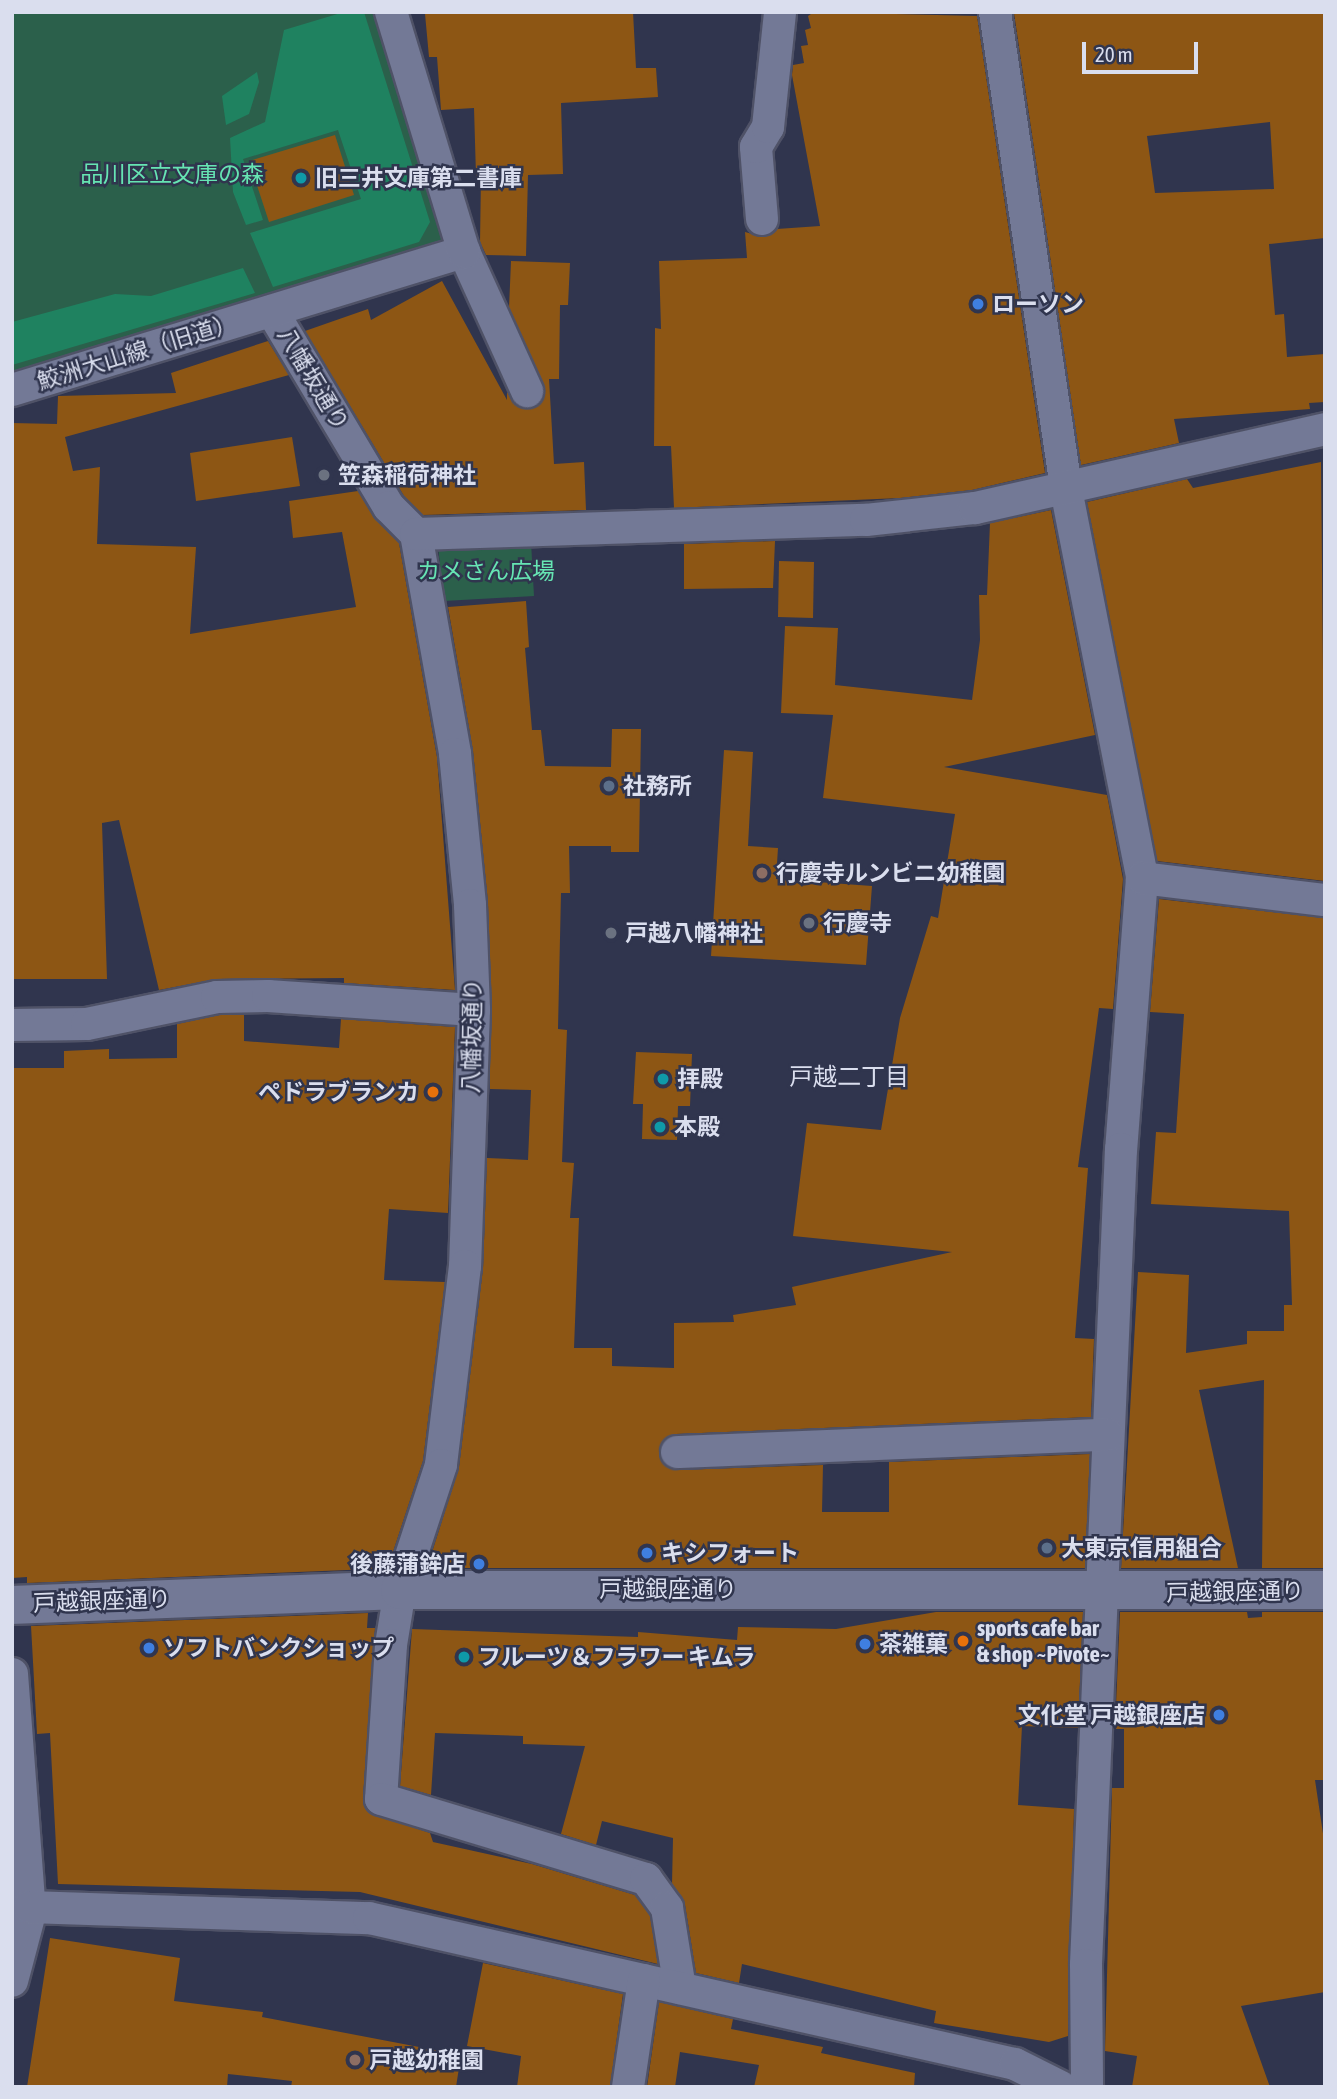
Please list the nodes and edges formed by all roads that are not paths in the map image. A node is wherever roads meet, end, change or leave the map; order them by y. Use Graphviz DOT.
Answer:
graph roads {
  1 [pos="391,12"];
  2 [pos="780,12"];
  3 [pos="995,12"];
  4 [pos="762,219"];
  5 [pos="464,252"];
  6 [pos="272,311"];
  7 [pos="12,390"];
  8 [pos="527,390"];
  9 [pos="1325,429"];
  10 [pos="1066,489"];
  11 [pos="416,534"];
  12 [pos="1142,878"];
  13 [pos="1325,901"];
  14 [pos="474,1010"];
  15 [pos="12,1025"];
  16 [pos="1108,1435"];
  17 [pos="677,1452"];
  18 [pos="400,1590"];
  19 [pos="1325,1590"];
  20 [pos="1101,1593"];
  21 [pos="12,1605"];
  22 [pos="12,1674"];
  23 [pos="24,1912"];
  24 [pos="644,1980"];
  25 [pos="12,1981"];
  26 [pos="680,1988"];
  27 [pos="628,2087"];
  28 [pos="1061,2087"];
  29 [pos="1087,2087"];
  1 -- 5 [label="street"];
  2 -- 4 [label="street"];
  3 -- 10 [label="street"];
  5 -- 6 [label="street, 鮫洲大山線（旧道）"];
  5 -- 8 [label="street"];
  6 -- 7 [label="street, 鮫洲大山線（旧道）"];
  6 -- 11 [label="street, 八幡坂通り"];
  9 -- 10 [label="street"];
  10 -- 11 [label="street"];
  10 -- 12 [label="street"];
  11 -- 14 [label="street, 八幡坂通り"];
  12 -- 13 [label="street"];
  12 -- 16 [label="street"];
  14 -- 15 [label="street"];
  14 -- 18 [label="street, 八幡坂通り"];
  16 -- 17 [label="street"];
  16 -- 20 [label="street"];
  18 -- 20 [label="street, 戸越銀座通り"];
  18 -- 21 [label="street, 戸越銀座通り"];
  18 -- 26 [label="street, 八幡坂通り"];
  19 -- 20 [label="street, 戸越銀座通り"];
  20 -- 29 [label="street"];
  22 -- 23 [label="street"];
  23 -- 24 [label="street"];
  23 -- 25 [label="street"];
  24 -- 26 [label="street"];
  24 -- 27 [label="street"];
  26 -- 28 [label="street"];
}
